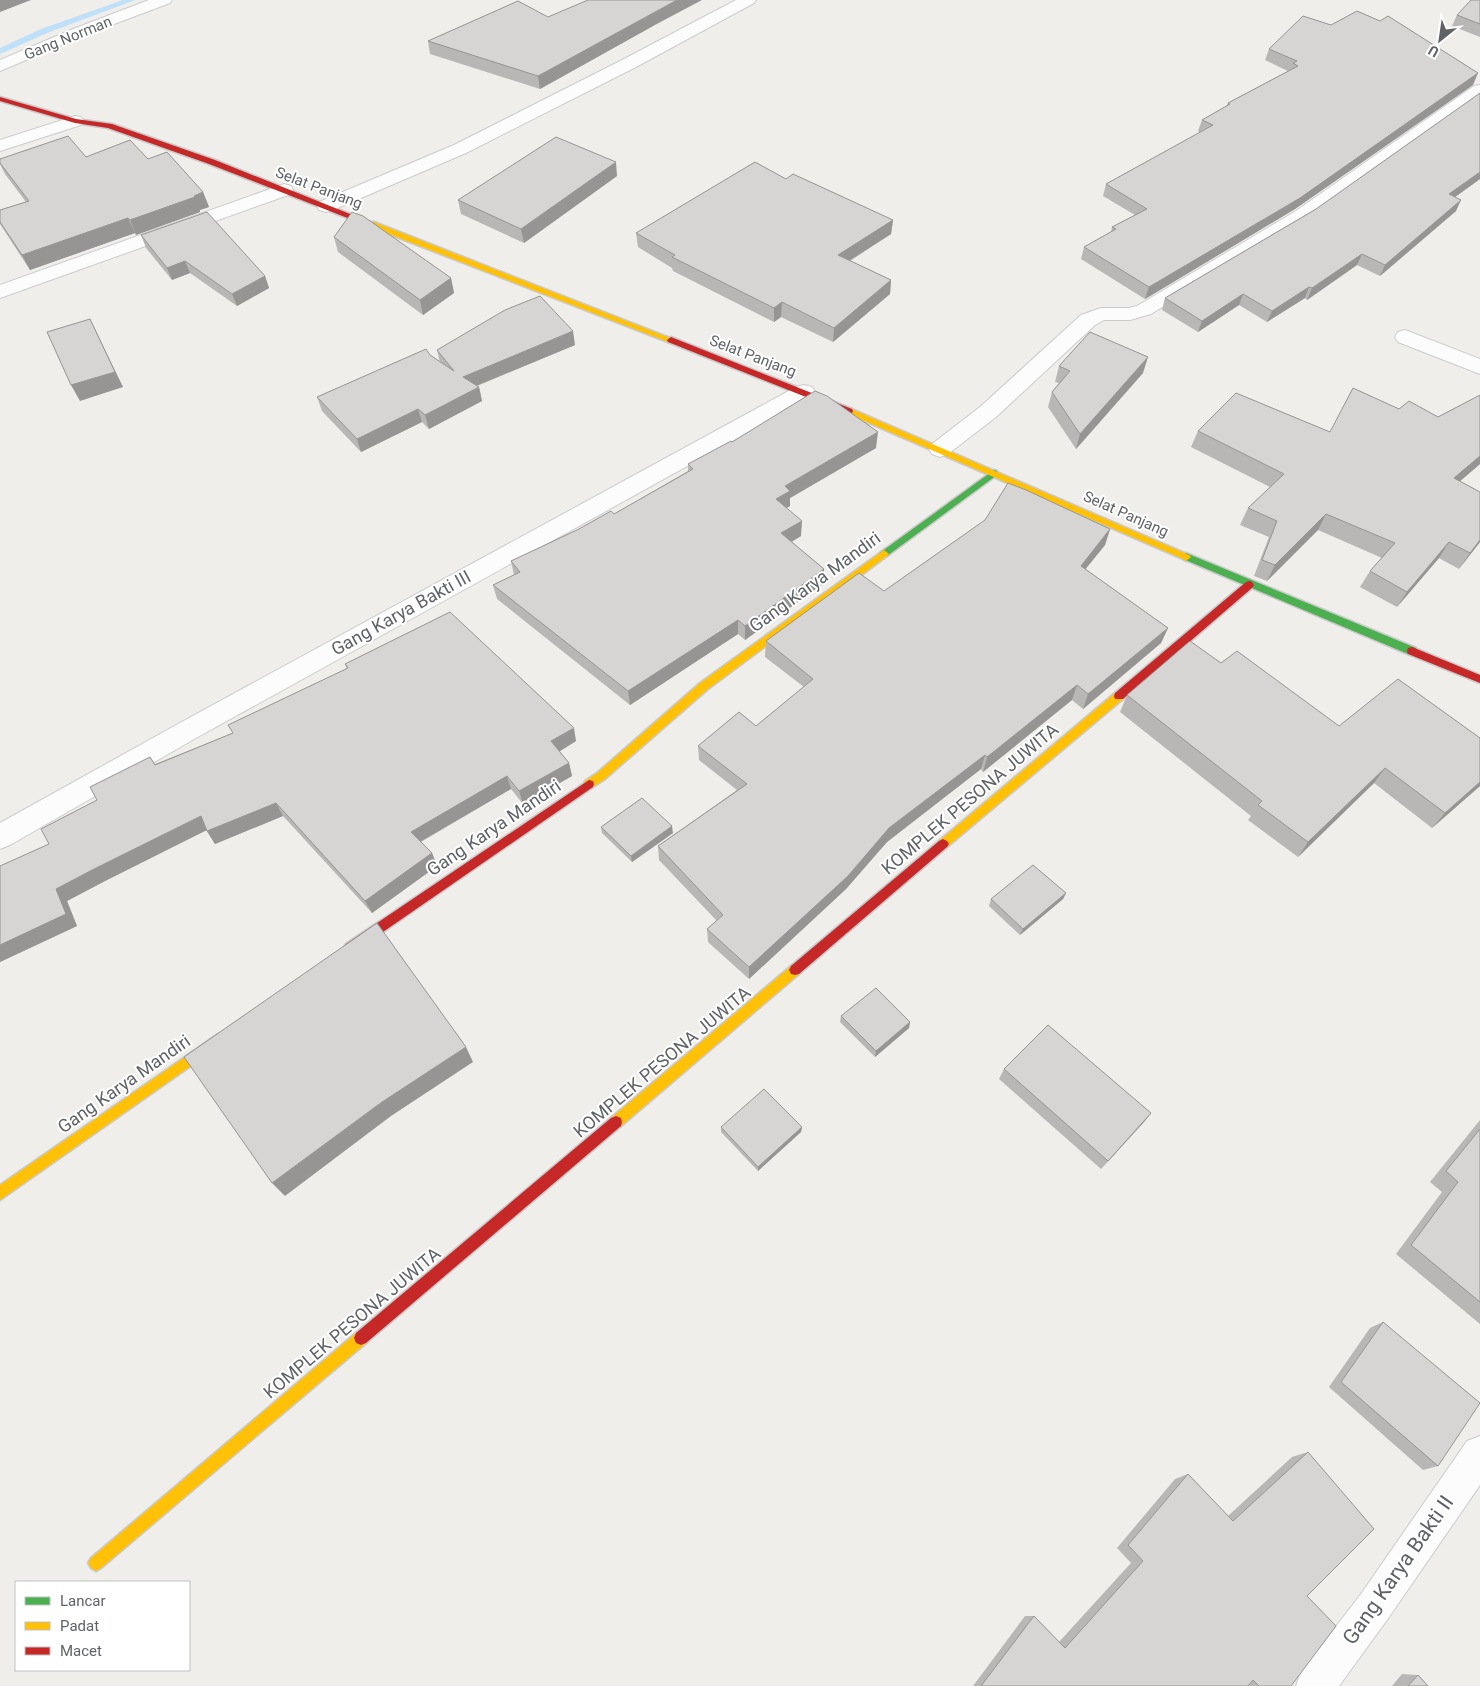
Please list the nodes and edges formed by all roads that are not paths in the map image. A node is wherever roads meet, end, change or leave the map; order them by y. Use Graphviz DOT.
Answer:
graph roads {
  1 [pos="164,0"];
  2 [pos="748,0"];
  3 [pos="0,66"];
  4 [pos="1480,90"];
  5 [pos="0,99"];
  6 [pos="75,121"];
  7 [pos="0,146"];
  8 [pos="284,190"];
  9 [pos="326,206"];
  10 [pos="0,292"];
  11 [pos="1404,337"];
  12 [pos="1480,367"];
  13 [pos="804,392"];
  14 [pos="940,449"];
  15 [pos="994,472"];
  16 [pos="1249,585"];
  17 [pos="1480,679"];
  18 [pos="0,837"];
  19 [pos="342,953"];
  20 [pos="228,1033"];
  21 [pos="0,1193"];
  22 [pos="1480,1454"];
  23 [pos="96,1563"];
  24 [pos="1315,1686"];
  1 -- 3 [label="street, Gang Norman"];
  2 -- 9 [label="street"];
  4 -- 14 [label="street"];
  5 -- 6 [label="street, Selat Panjang"];
  6 -- 7 [label="street"];
  6 -- 8 [label="street, Selat Panjang"];
  8 -- 9 [label="street, Selat Panjang"];
  8 -- 10 [label="street"];
  9 -- 13 [label="street, Selat Panjang"];
  11 -- 12 [label="street"];
  13 -- 14 [label="street, Selat Panjang"];
  13 -- 18 [label="street, Gang Karya Bakti III"];
  14 -- 15 [label="street, Selat Panjang"];
  15 -- 16 [label="street, Selat Panjang"];
  15 -- 19 [label="street, Gang Karya Mandiri"];
  16 -- 17 [label="street, Selat Panjang"];
  16 -- 23 [label="street, KOMPLEK PESONA JUWITA"];
  20 -- 21 [label="street, Gang Karya Mandiri"];
  22 -- 24 [label="street, Gang Karya Bakti II"];
}
